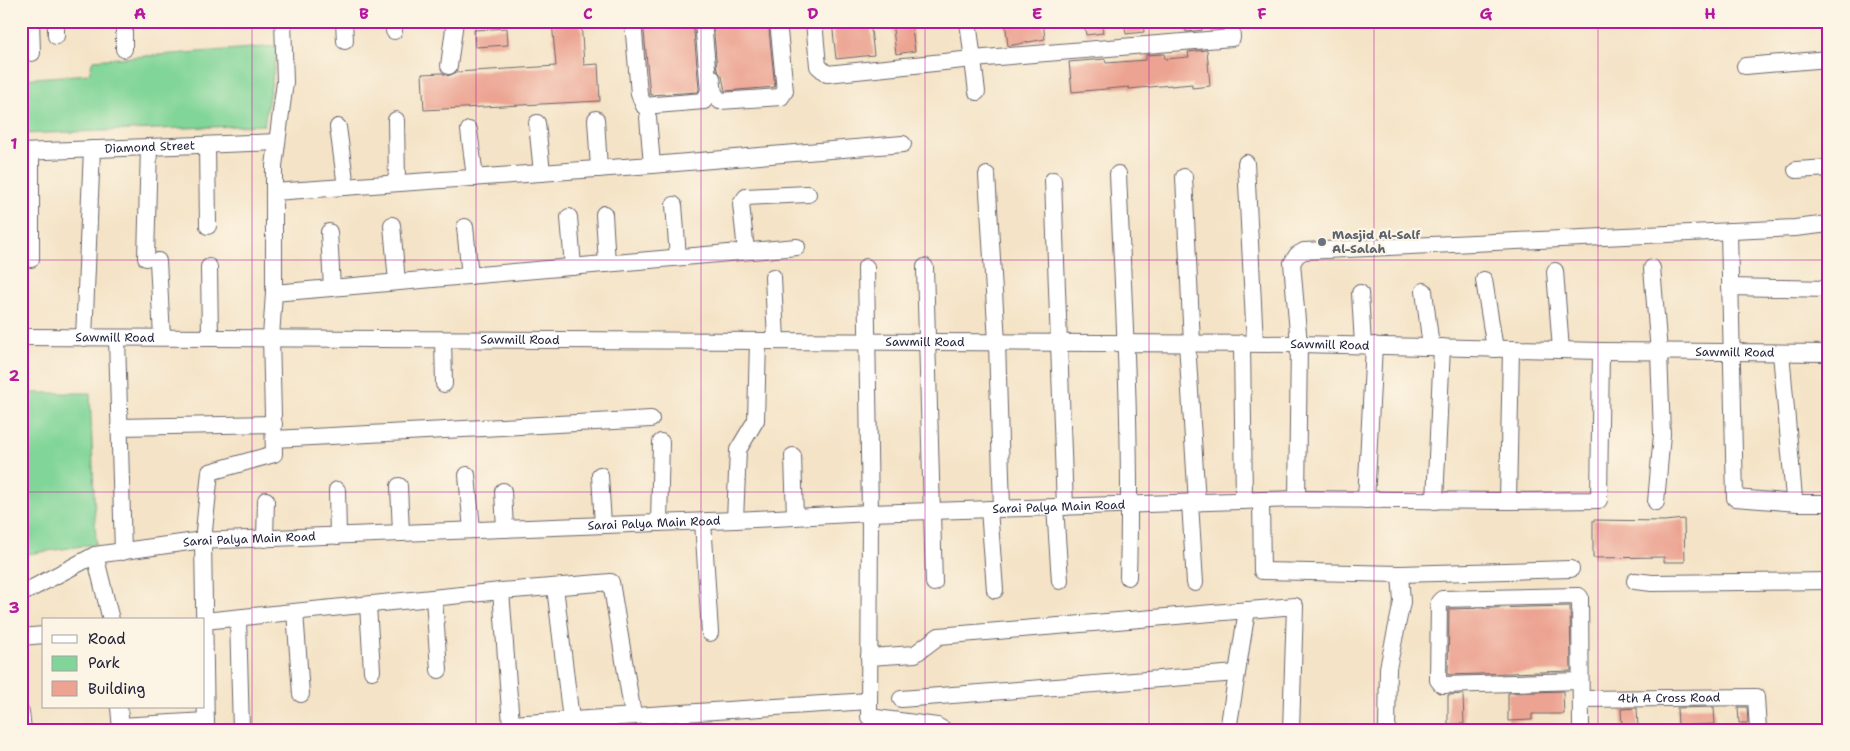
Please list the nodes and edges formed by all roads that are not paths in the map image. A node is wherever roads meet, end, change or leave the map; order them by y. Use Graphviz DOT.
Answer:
graph roads {
  1 [pos="31,21"];
  2 [pos="124,21"];
  3 [pos="283,21"];
  4 [pos="344,21"];
  5 [pos="454,21"];
  6 [pos="633,21"];
  7 [pos="704,21"];
  8 [pos="778,21"];
  9 [pos="814,21"];
  10 [pos="968,21"];
  11 [pos="1231,21"];
  12 [pos="345,41"];
  13 [pos="124,49"];
  14 [pos="32,53"];
  15 [pos="972,59"];
  16 [pos="1829,59"];
  17 [pos="449,66"];
  18 [pos="1745,66"];
  19 [pos="977,92"];
  20 [pos="648,117"];
  21 [pos="596,119"];
  22 [pos="396,120"];
  23 [pos="537,123"];
  24 [pos="338,127"];
  25 [pos="469,130"];
  26 [pos="277,142"];
  27 [pos="903,144"];
  28 [pos="207,145"];
  29 [pos="149,147"];
  30 [pos="92,149"];
  31 [pos="26,152"];
  32 [pos="1246,163"];
  33 [pos="652,165"];
  34 [pos="1829,168"];
  35 [pos="599,169"];
  36 [pos="1796,170"];
  37 [pos="542,173"];
  38 [pos="1118,174"];
  39 [pos="988,175"];
  40 [pos="1184,177"];
  41 [pos="475,178"];
  42 [pos="1053,180"];
  43 [pos="397,184"];
  44 [pos="346,187"];
  45 [pos="274,192"];
  46 [pos="808,194"];
  47 [pos="674,205"];
  48 [pos="604,214"];
  49 [pos="569,217"];
  50 [pos="1829,224"];
  51 [pos="392,225"];
  52 [pos="208,226"];
  53 [pos="465,227"];
  54 [pos="1728,231"];
  55 [pos="329,232"];
  56 [pos="797,247"];
  57 [pos="746,252"];
  58 [pos="678,257"];
  59 [pos="31,259"];
  60 [pos="607,264"];
  61 [pos="573,266"];
  62 [pos="209,267"];
  63 [pos="866,267"];
  64 [pos="925,267"];
  65 [pos="1652,268"];
  66 [pos="1555,271"];
  67 [pos="470,276"];
  68 [pos="773,277"];
  69 [pos="1484,280"];
  70 [pos="397,282"];
  71 [pos="332,288"];
  72 [pos="1730,288"];
  73 [pos="1829,289"];
  74 [pos="1424,291"];
  75 [pos="1360,292"];
  76 [pos="274,293"];
  77 [pos="21,337"];
  78 [pos="162,337"];
  79 [pos="210,337"];
  80 [pos="270,337"];
  81 [pos="84,338"];
  82 [pos="117,338"];
  83 [pos="443,340"];
  84 [pos="866,340"];
  85 [pos="758,341"];
  86 [pos="776,341"];
  87 [pos="928,342"];
  88 [pos="997,342"];
  89 [pos="1060,342"];
  90 [pos="1126,343"];
  91 [pos="1190,343"];
  92 [pos="1249,343"];
  93 [pos="1299,344"];
  94 [pos="1368,345"];
  95 [pos="1436,347"];
  96 [pos="1503,349"];
  97 [pos="1560,350"];
  98 [pos="1601,351"];
  99 [pos="1659,352"];
  100 [pos="1731,352"];
  101 [pos="1781,353"];
  102 [pos="1829,353"];
  103 [pos="444,384"];
  104 [pos="651,420"];
  105 [pos="119,427"];
  106 [pos="274,431"];
  107 [pos="661,442"];
  108 [pos="793,456"];
  109 [pos="600,474"];
  110 [pos="467,475"];
  111 [pos="399,486"];
  112 [pos="337,490"];
  113 [pos="503,491"];
  114 [pos="1297,499"];
  115 [pos="266,500"];
  116 [pos="1261,500"];
  117 [pos="1366,500"];
  118 [pos="1244,501"];
  119 [pos="1434,501"];
  120 [pos="1508,501"];
  121 [pos="1656,502"];
  122 [pos="1194,503"];
  123 [pos="1798,503"];
  124 [pos="1829,504"];
  125 [pos="1130,505"];
  126 [pos="1060,507"];
  127 [pos="996,509"];
  128 [pos="933,510"];
  129 [pos="870,512"];
  130 [pos="795,517"];
  131 [pos="735,520"];
  132 [pos="703,521"];
  133 [pos="659,523"];
  134 [pos="603,525"];
  135 [pos="504,529"];
  136 [pos="472,530"];
  137 [pos="401,533"];
  138 [pos="338,536"];
  139 [pos="265,539"];
  140 [pos="203,541"];
  141 [pos="123,552"];
  142 [pos="95,555"];
  143 [pos="1570,569"];
  144 [pos="1400,574"];
  145 [pos="1128,577"];
  146 [pos="1829,580"];
  147 [pos="1060,581"];
  148 [pos="1635,581"];
  149 [pos="934,583"];
  150 [pos="1195,583"];
  151 [pos="555,586"];
  152 [pos="994,590"];
  153 [pos="501,591"];
  154 [pos="21,594"];
  155 [pos="434,598"];
  156 [pos="368,605"];
  157 [pos="1247,610"];
  158 [pos="295,612"];
  159 [pos="111,618"];
  160 [pos="204,618"];
  161 [pos="238,618"];
  162 [pos="205,621"];
  163 [pos="710,633"];
  164 [pos="42,635"];
  165 [pos="21,637"];
  166 [pos="869,657"];
  167 [pos="439,670"];
  168 [pos="372,672"];
  169 [pos="1237,673"];
  170 [pos="1580,680"];
  171 [pos="300,694"];
  172 [pos="1581,699"];
  173 [pos="901,700"];
  174 [pos="869,701"];
  175 [pos="205,704"];
  176 [pos="119,708"];
  177 [pos="21,712"];
  178 [pos="633,715"];
  179 [pos="571,720"];
  180 [pos="206,726"];
  181 [pos="120,728"];
  182 [pos="23,730"];
  183 [pos="241,730"];
  184 [pos="944,730"];
  185 [pos="1228,730"];
  186 [pos="1291,730"];
  187 [pos="1387,730"];
  188 [pos="1581,730"];
  189 [pos="1758,730"];
  1 -- 14 [label="street"];
  2 -- 13 [label="street"];
  3 -- 26 [label="street"];
  4 -- 12 [label="street"];
  5 -- 17 [label="street"];
  6 -- 7 [label="street"];
  7 -- 8 [label="street"];
  9 -- 15 [label="street"];
  10 -- 15 [label="street"];
  11 -- 15 [label="street"];
  15 -- 19 [label="street"];
  16 -- 18 [label="street"];
  20 -- 33 [label="street"];
  21 -- 35 [label="street"];
  22 -- 43 [label="street"];
  23 -- 37 [label="street"];
  24 -- 44 [label="street"];
  25 -- 41 [label="street"];
  26 -- 28 [label="street, Diamond Street"];
  26 -- 45 [label="street"];
  27 -- 33 [label="street"];
  28 -- 29 [label="street, Diamond Street"];
  28 -- 52 [label="street"];
  29 -- 30 [label="street, Diamond Street"];
  29 -- 78 [label="street"];
  30 -- 31 [label="street, Diamond Street"];
  30 -- 81 [label="street"];
  31 -- 59 [label="street"];
  32 -- 92 [label="street"];
  33 -- 35 [label="street"];
  34 -- 36 [label="street"];
  35 -- 37 [label="street"];
  37 -- 41 [label="street"];
  38 -- 90 [label="street"];
  39 -- 88 [label="street"];
  40 -- 91 [label="street"];
  41 -- 43 [label="street"];
  42 -- 89 [label="street"];
  43 -- 44 [label="street"];
  44 -- 45 [label="street"];
  45 -- 76 [label="street"];
  46 -- 57 [label="street"];
  47 -- 58 [label="street"];
  48 -- 60 [label="street"];
  49 -- 61 [label="street"];
  50 -- 54 [label="street"];
  51 -- 70 [label="street"];
  53 -- 67 [label="street"];
  54 -- 72 [label="street"];
  54 -- 93 [label="street"];
  55 -- 71 [label="street"];
  56 -- 57 [label="street"];
  57 -- 58 [label="street"];
  58 -- 60 [label="street"];
  60 -- 61 [label="street"];
  61 -- 67 [label="street"];
  62 -- 79 [label="street"];
  63 -- 84 [label="street"];
  64 -- 87 [label="street"];
  65 -- 99 [label="street"];
  66 -- 97 [label="street"];
  67 -- 70 [label="street"];
  68 -- 86 [label="street"];
  69 -- 96 [label="street"];
  70 -- 71 [label="street"];
  71 -- 76 [label="street"];
  72 -- 73 [label="street"];
  72 -- 100 [label="street"];
  74 -- 95 [label="street"];
  75 -- 94 [label="street"];
  76 -- 80 [label="street"];
  77 -- 81 [label="street, Sawmill Road"];
  78 -- 79 [label="street, Sawmill Road"];
  78 -- 82 [label="street, Sawmill Road"];
  79 -- 80 [label="street, Sawmill Road"];
  80 -- 83 [label="street, Sawmill Road"];
  80 -- 106 [label="street"];
  81 -- 82 [label="street, Sawmill Road"];
  82 -- 105 [label="street"];
  83 -- 85 [label="street, Sawmill Road"];
  83 -- 103 [label="street"];
  84 -- 86 [label="street, Sawmill Road"];
  84 -- 87 [label="street, Sawmill Road"];
  84 -- 129 [label="street"];
  85 -- 86 [label="street, Sawmill Road"];
  85 -- 131 [label="street"];
  87 -- 88 [label="street, Sawmill Road"];
  87 -- 128 [label="street"];
  88 -- 89 [label="street, Sawmill Road"];
  88 -- 127 [label="street"];
  89 -- 90 [label="street, Sawmill Road"];
  89 -- 126 [label="street"];
  90 -- 91 [label="street, Sawmill Road"];
  90 -- 125 [label="street"];
  91 -- 92 [label="street, Sawmill Road"];
  91 -- 122 [label="street"];
  92 -- 93 [label="street, Sawmill Road"];
  92 -- 118 [label="street"];
  93 -- 94 [label="street, Sawmill Road"];
  93 -- 114 [label="street"];
  94 -- 95 [label="street, Sawmill Road"];
  94 -- 117 [label="street"];
  95 -- 96 [label="street, Sawmill Road"];
  95 -- 119 [label="street"];
  96 -- 97 [label="street, Sawmill Road"];
  96 -- 120 [label="street"];
  97 -- 98 [label="street, Sawmill Road"];
  98 -- 99 [label="street, Sawmill Road"];
  98 -- 120 [label="street, Sarai Palya Main Road"];
  99 -- 100 [label="street, Sawmill Road"];
  99 -- 121 [label="street"];
  100 -- 101 [label="street, Sawmill Road"];
  100 -- 123 [label="street"];
  101 -- 102 [label="street, Sawmill Road"];
  101 -- 123 [label="street"];
  104 -- 106 [label="street"];
  105 -- 106 [label="street"];
  105 -- 141 [label="street"];
  106 -- 140 [label="street"];
  107 -- 133 [label="street"];
  108 -- 130 [label="street"];
  109 -- 134 [label="street"];
  110 -- 136 [label="street"];
  111 -- 137 [label="street"];
  112 -- 138 [label="street"];
  113 -- 135 [label="street"];
  114 -- 116 [label="street, Sarai Palya Main Road"];
  114 -- 117 [label="street, Sarai Palya Main Road"];
  115 -- 139 [label="street"];
  116 -- 118 [label="street, Sarai Palya Main Road"];
  116 -- 144 [label="street"];
  117 -- 119 [label="street, Sarai Palya Main Road"];
  118 -- 122 [label="street, Sarai Palya Main Road"];
  119 -- 120 [label="street, Sarai Palya Main Road"];
  122 -- 125 [label="street, Sarai Palya Main Road"];
  122 -- 150 [label="street"];
  123 -- 124 [label="street"];
  125 -- 126 [label="street, Sarai Palya Main Road"];
  125 -- 145 [label="street"];
  126 -- 127 [label="street, Sarai Palya Main Road"];
  126 -- 147 [label="street"];
  127 -- 128 [label="street, Sarai Palya Main Road"];
  127 -- 152 [label="street"];
  128 -- 129 [label="street, Sarai Palya Main Road"];
  128 -- 149 [label="street"];
  129 -- 130 [label="street, Sarai Palya Main Road"];
  129 -- 166 [label="street"];
  130 -- 131 [label="street, Sarai Palya Main Road"];
  131 -- 132 [label="street, Sarai Palya Main Road"];
  132 -- 133 [label="street, Sarai Palya Main Road"];
  132 -- 163 [label="street"];
  133 -- 134 [label="street, Sarai Palya Main Road"];
  134 -- 135 [label="street, Sarai Palya Main Road"];
  135 -- 136 [label="street, Sarai Palya Main Road"];
  136 -- 137 [label="street, Sarai Palya Main Road"];
  137 -- 138 [label="street, Sarai Palya Main Road"];
  138 -- 139 [label="street, Sarai Palya Main Road"];
  139 -- 140 [label="street, Sarai Palya Main Road"];
  140 -- 141 [label="street, Sarai Palya Main Road"];
  140 -- 160 [label="street"];
  141 -- 142 [label="street, Sarai Palya Main Road"];
  142 -- 154 [label="street, Sarai Palya Main Road"];
  142 -- 159 [label="street"];
  143 -- 144 [label="street"];
  144 -- 187 [label="street"];
  146 -- 148 [label="street"];
  151 -- 153 [label="street"];
  151 -- 178 [label="street"];
  151 -- 179 [label="street"];
  153 -- 155 [label="street"];
  153 -- 179 [label="street"];
  155 -- 156 [label="street"];
  155 -- 167 [label="street"];
  156 -- 158 [label="street"];
  156 -- 168 [label="street"];
  157 -- 166 [label="street"];
  157 -- 169 [label="street"];
  157 -- 186 [label="street"];
  158 -- 161 [label="street"];
  158 -- 171 [label="street"];
  161 -- 162 [label="street"];
  161 -- 183 [label="street"];
  164 -- 165 [label="street"];
  166 -- 174 [label="street"];
  169 -- 173 [label="street"];
  169 -- 185 [label="street"];
  170 -- 170 [label="street"];
  170 -- 172 [label="street"];
  172 -- 188 [label="street"];
  172 -- 189 [label="street, 4th A Cross Road"];
  174 -- 178 [label="street"];
  174 -- 184 [label="street"];
  175 -- 180 [label="street"];
  176 -- 181 [label="street"];
  177 -- 182 [label="street"];
  178 -- 179 [label="street"];
  180 -- 181 [label="street"];
}
